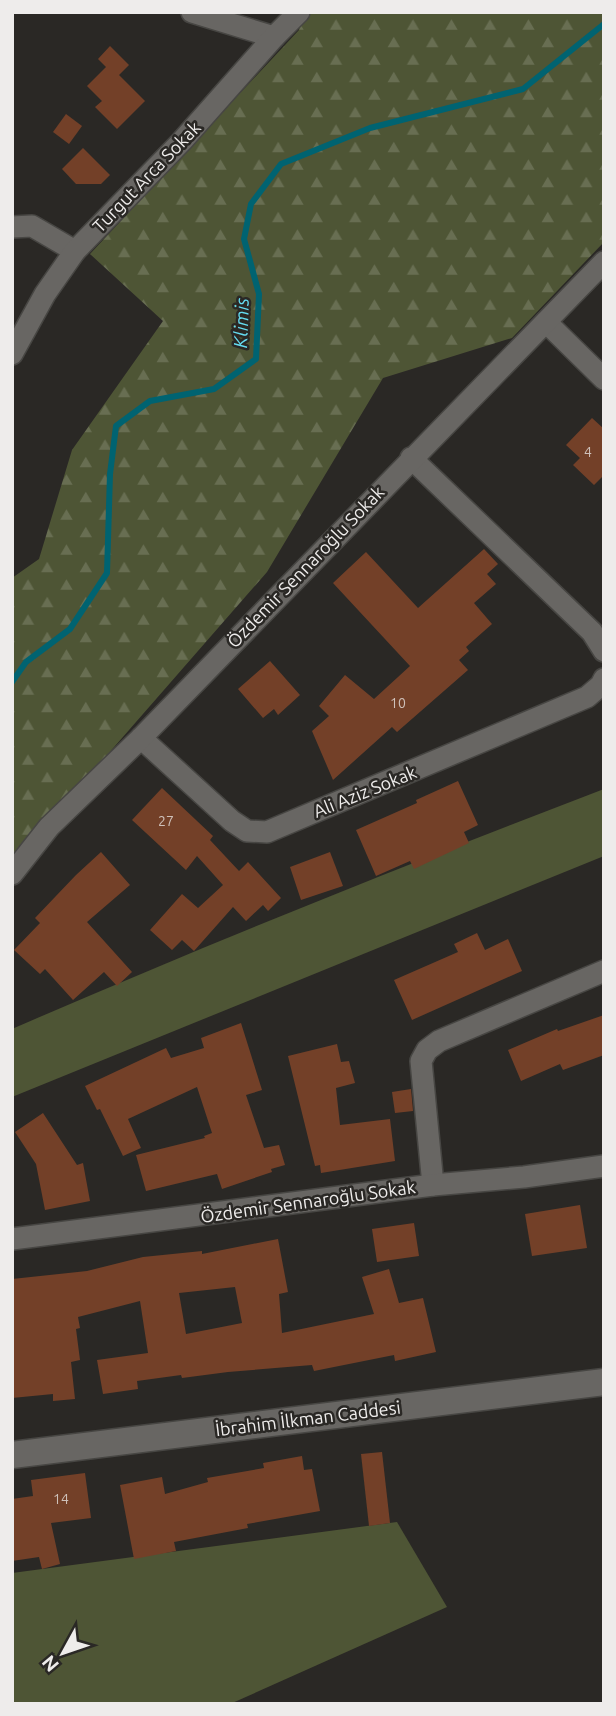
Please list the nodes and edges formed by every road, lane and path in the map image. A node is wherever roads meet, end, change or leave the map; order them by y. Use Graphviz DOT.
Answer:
graph roads {
  1 [pos="192,12"];
  2 [pos="299,12"];
  3 [pos="274,37"];
  4 [pos="12,227"];
  5 [pos="75,251"];
  6 [pos="604,262"];
  7 [pos="546,322"];
  8 [pos="12,354"];
  9 [pos="604,379"];
  10 [pos="411,458"];
  11 [pos="604,651"];
  12 [pos="604,679"];
  13 [pos="141,738"];
  14 [pos="12,874"];
  15 [pos="604,971"];
  16 [pos="604,1166"];
  17 [pos="433,1185"];
  18 [pos="12,1239"];
  19 [pos="604,1382"];
  20 [pos="12,1455"];
  1 -- 3 [label="street"];
  2 -- 3 [label="street, Turgut Arca Sokak"];
  3 -- 5 [label="street, Turgut Arca Sokak"];
  4 -- 5 [label="street"];
  5 -- 8 [label="street, Turgut Arca Sokak"];
  6 -- 7 [label="street, Özdemir Sennaroğlu Sokak"];
  7 -- 9 [label="street"];
  7 -- 10 [label="street, Özdemir Sennaroğlu Sokak"];
  10 -- 11 [label="street"];
  10 -- 13 [label="street, Özdemir Sennaroğlu Sokak"];
  12 -- 13 [label="street, Ali Aziz Sokak"];
  13 -- 14 [label="street, Özdemir Sennaroğlu Sokak"];
  15 -- 17 [label="street"];
  16 -- 17 [label="street, Özdemir Sennaroğlu Sokak"];
  17 -- 18 [label="street, Özdemir Sennaroğlu Sokak"];
  19 -- 20 [label="street, İbrahim İlkman Caddesi"];
}
